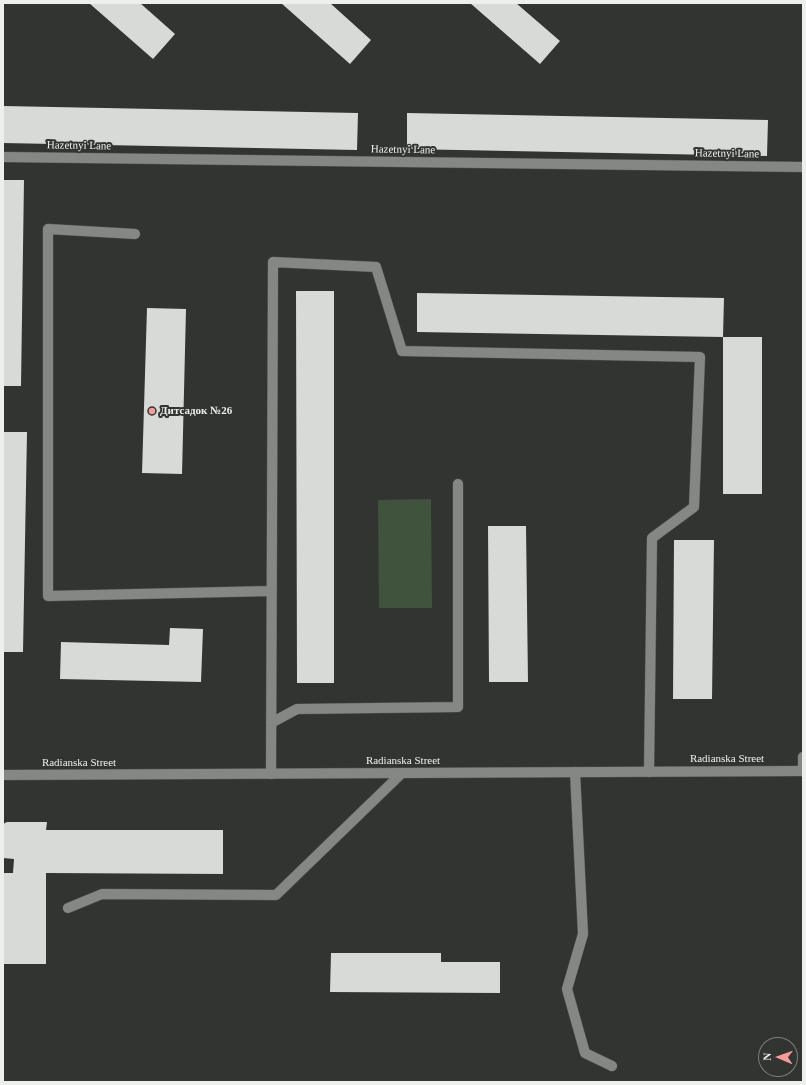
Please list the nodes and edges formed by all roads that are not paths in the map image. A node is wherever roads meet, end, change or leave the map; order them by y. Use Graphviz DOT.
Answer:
graph roads {
  1 [pos="3,157"];
  2 [pos="803,167"];
  3 [pos="135,234"];
  4 [pos="458,484"];
  5 [pos="271,590"];
  6 [pos="271,723"];
  7 [pos="803,757"];
  8 [pos="803,771"];
  9 [pos="574,772"];
  10 [pos="649,772"];
  11 [pos="402,773"];
  12 [pos="271,774"];
  13 [pos="3,775"];
  14 [pos="68,908"];
  15 [pos="612,1066"];
  1 -- 2 [label="street, Hazetnyi Lane"];
  3 -- 5 [label="street"];
  4 -- 6 [label="street"];
  5 -- 6 [label="street"];
  5 -- 10 [label="street"];
  6 -- 12 [label="street"];
  7 -- 8 [label="street"];
  8 -- 10 [label="street, Radianska Street"];
  9 -- 10 [label="street, Radianska Street"];
  9 -- 11 [label="street, Radianska Street"];
  9 -- 15 [label="street"];
  11 -- 12 [label="street, Radianska Street"];
  11 -- 14 [label="street"];
  12 -- 13 [label="street, Radianska Street"];
}
